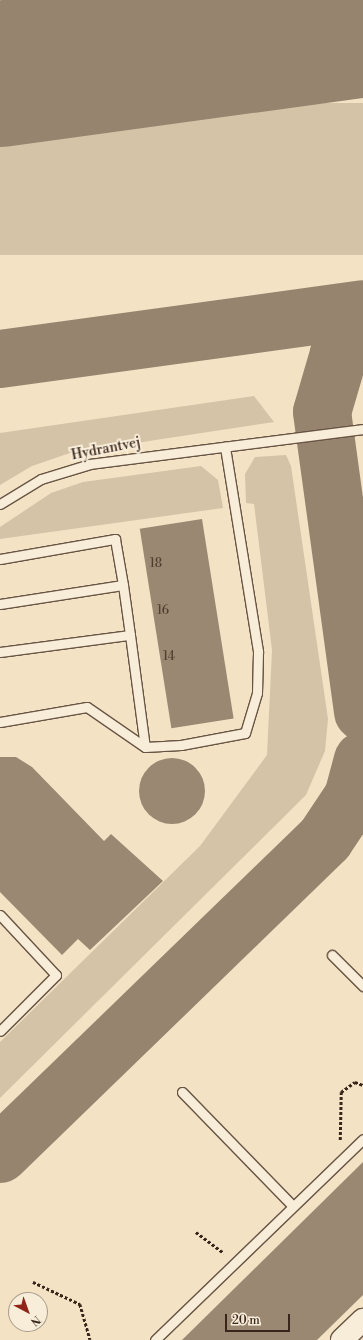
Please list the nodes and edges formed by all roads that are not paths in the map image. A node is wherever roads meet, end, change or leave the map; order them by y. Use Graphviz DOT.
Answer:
graph roads {
  1 [pos="363,428"];
  2 [pos="225,447"];
  3 [pos="0,504"];
  4 [pos="0,559"];
  5 [pos="123,585"];
  6 [pos="0,604"];
  7 [pos="130,635"];
  8 [pos="0,652"];
  9 [pos="0,722"];
  10 [pos="145,747"];
  11 [pos="0,915"];
  12 [pos="332,955"];
  13 [pos="363,986"];
  14 [pos="0,1030"];
  15 [pos="182,1092"];
  16 [pos="363,1139"];
  17 [pos="293,1206"];
  18 [pos="363,1320"];
  19 [pos="155,1340"];
  20 [pos="342,1340"];
  1 -- 2 [label="lane, Hydrantvej"];
  2 -- 3 [label="lane, Hydrantvej"];
  2 -- 10 [label="lane"];
  4 -- 5 [label="lane"];
  5 -- 6 [label="lane"];
  5 -- 7 [label="lane"];
  7 -- 8 [label="lane"];
  7 -- 10 [label="lane"];
  9 -- 10 [label="lane"];
  11 -- 14 [label="lane"];
  12 -- 13 [label="lane"];
  15 -- 17 [label="lane"];
  16 -- 17 [label="lane"];
  17 -- 19 [label="lane"];
  18 -- 20 [label="street"];
}
